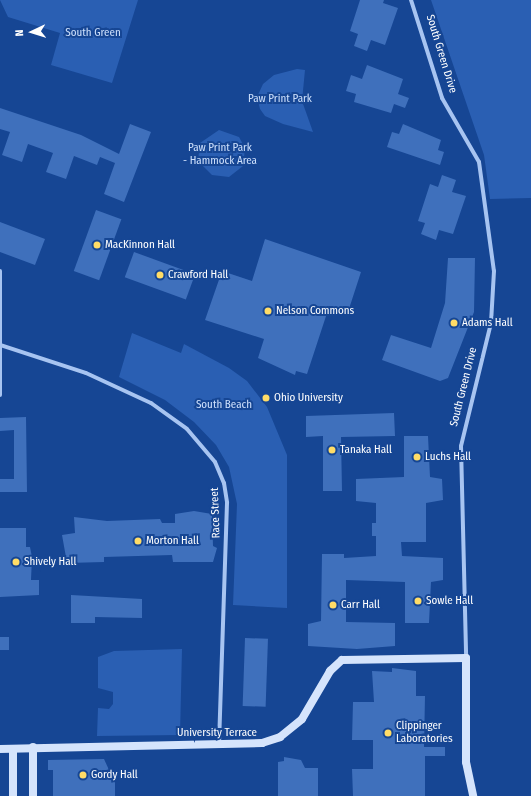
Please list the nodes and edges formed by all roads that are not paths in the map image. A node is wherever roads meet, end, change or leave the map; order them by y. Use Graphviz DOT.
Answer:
graph roads {
  1 [pos="411,0"];
  2 [pos="0,272"];
  3 [pos="0,345"];
  4 [pos="0,395"];
  5 [pos="466,658"];
  6 [pos="219,743"];
  7 [pos="33,747"];
  8 [pos="0,749"];
  9 [pos="13,749"];
  10 [pos="13,796"];
  11 [pos="33,796"];
  12 [pos="473,796"];
  1 -- 5 [label="street, South Green Drive"];
  2 -- 3 [label="street"];
  3 -- 4 [label="street"];
  3 -- 6 [label="street, Race Street"];
  5 -- 6 [label="street, University Terrace"];
  5 -- 12 [label="street, South Green Drive"];
  6 -- 7 [label="street, University Terrace"];
  7 -- 9 [label="street, University Terrace"];
  7 -- 11 [label="street"];
  8 -- 9 [label="street, University Terrace"];
  9 -- 10 [label="street"];
}
